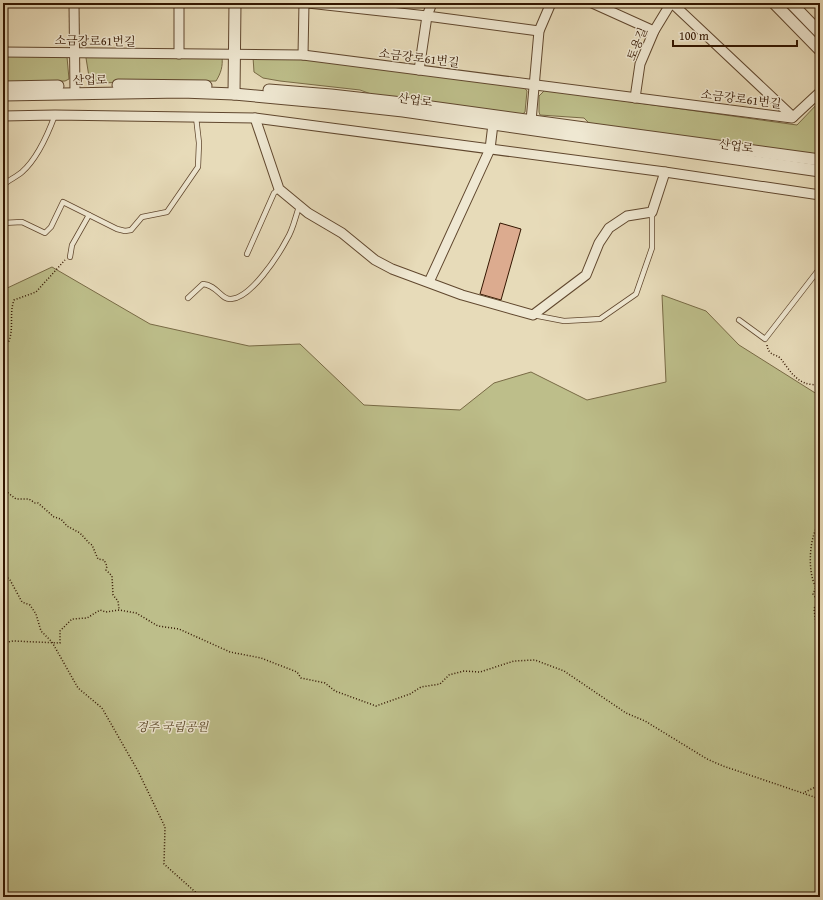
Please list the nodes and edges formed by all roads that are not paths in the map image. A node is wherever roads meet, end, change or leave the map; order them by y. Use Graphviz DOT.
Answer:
graph roads {
  1 [pos="74,3"];
  2 [pos="179,3"];
  3 [pos="235,3"];
  4 [pos="304,3"];
  5 [pos="308,3"];
  6 [pos="432,3"];
  7 [pos="551,3"];
  8 [pos="592,3"];
  9 [pos="672,3"];
  10 [pos="774,3"];
  11 [pos="791,3"];
  12 [pos="427,16"];
  13 [pos="539,31"];
  14 [pos="654,31"];
  15 [pos="820,33"];
  16 [pos="820,50"];
  17 [pos="3,52"];
  18 [pos="74,53"];
  19 [pos="179,54"];
  20 [pos="235,55"];
  21 [pos="303,55"];
  22 [pos="419,70"];
  23 [pos="534,85"];
  24 [pos="3,87"];
  25 [pos="75,89"];
  26 [pos="234,91"];
  27 [pos="820,92"];
  28 [pos="3,95"];
  29 [pos="635,98"];
  30 [pos="55,115"];
  31 [pos="3,116"];
  32 [pos="196,117"];
  33 [pos="793,117"];
  34 [pos="255,118"];
  35 [pos="531,121"];
  36 [pos="493,124"];
  37 [pos="490,149"];
  38 [pos="820,160"];
  39 [pos="820,171"];
  40 [pos="665,172"];
  41 [pos="3,185"];
  42 [pos="279,189"];
  43 [pos="820,195"];
  44 [pos="299,207"];
  45 [pos="652,212"];
  46 [pos="89,215"];
  47 [pos="3,223"];
  48 [pos="247,254"];
  49 [pos="70,257"];
  50 [pos="820,268"];
  51 [pos="428,282"];
  52 [pos="188,298"];
  53 [pos="533,315"];
  54 [pos="739,320"];
  1 -- 18 [label="street"];
  2 -- 19 [label="street"];
  3 -- 20 [label="street"];
  4 -- 21 [label="street"];
  5 -- 12 [label="street"];
  6 -- 12 [label="street"];
  7 -- 13 [label="street"];
  8 -- 14 [label="street"];
  9 -- 14 [label="street, 토용길"];
  9 -- 33 [label="street, 토용길"];
  10 -- 16 [label="street"];
  11 -- 15 [label="street"];
  12 -- 13 [label="street"];
  12 -- 22 [label="street"];
  13 -- 23 [label="street"];
  14 -- 29 [label="street, 토용길"];
  17 -- 18 [label="street, 소금강로61번길"];
  18 -- 19 [label="street, 소금강로61번길"];
  18 -- 25 [label="street"];
  19 -- 20 [label="street, 소금강로61번길"];
  20 -- 21 [label="street, 소금강로61번길"];
  20 -- 26 [label="street"];
  21 -- 22 [label="street, 소금강로61번길"];
  22 -- 23 [label="street, 소금강로61번길"];
  23 -- 29 [label="street, 소금강로61번길"];
  23 -- 35 [label="street"];
  24 -- 25 [label="street, 산업로"];
  25 -- 26 [label="street, 산업로"];
  25 -- 28 [label="street, 산업로"];
  26 -- 35 [label="street, 산업로"];
  26 -- 36 [label="street, 산업로"];
  27 -- 33 [label="street, 소금강로61번길"];
  29 -- 33 [label="street, 소금강로61번길"];
  30 -- 31 [label="street"];
  30 -- 32 [label="street"];
  30 -- 41 [label="lane"];
  32 -- 34 [label="street"];
  32 -- 46 [label="lane"];
  34 -- 37 [label="street"];
  34 -- 42 [label="street"];
  35 -- 38 [label="street, 산업로"];
  36 -- 37 [label="street"];
  36 -- 39 [label="street, 산업로"];
  37 -- 40 [label="street"];
  37 -- 51 [label="street"];
  40 -- 43 [label="street"];
  40 -- 45 [label="street"];
  42 -- 44 [label="street"];
  42 -- 48 [label="lane"];
  44 -- 51 [label="street"];
  44 -- 52 [label="lane"];
  45 -- 53 [label="street"];
  45 -- 53 [label="lane"];
  46 -- 47 [label="lane"];
  46 -- 49 [label="lane"];
  50 -- 54 [label="lane"];
  51 -- 53 [label="street"];
}
